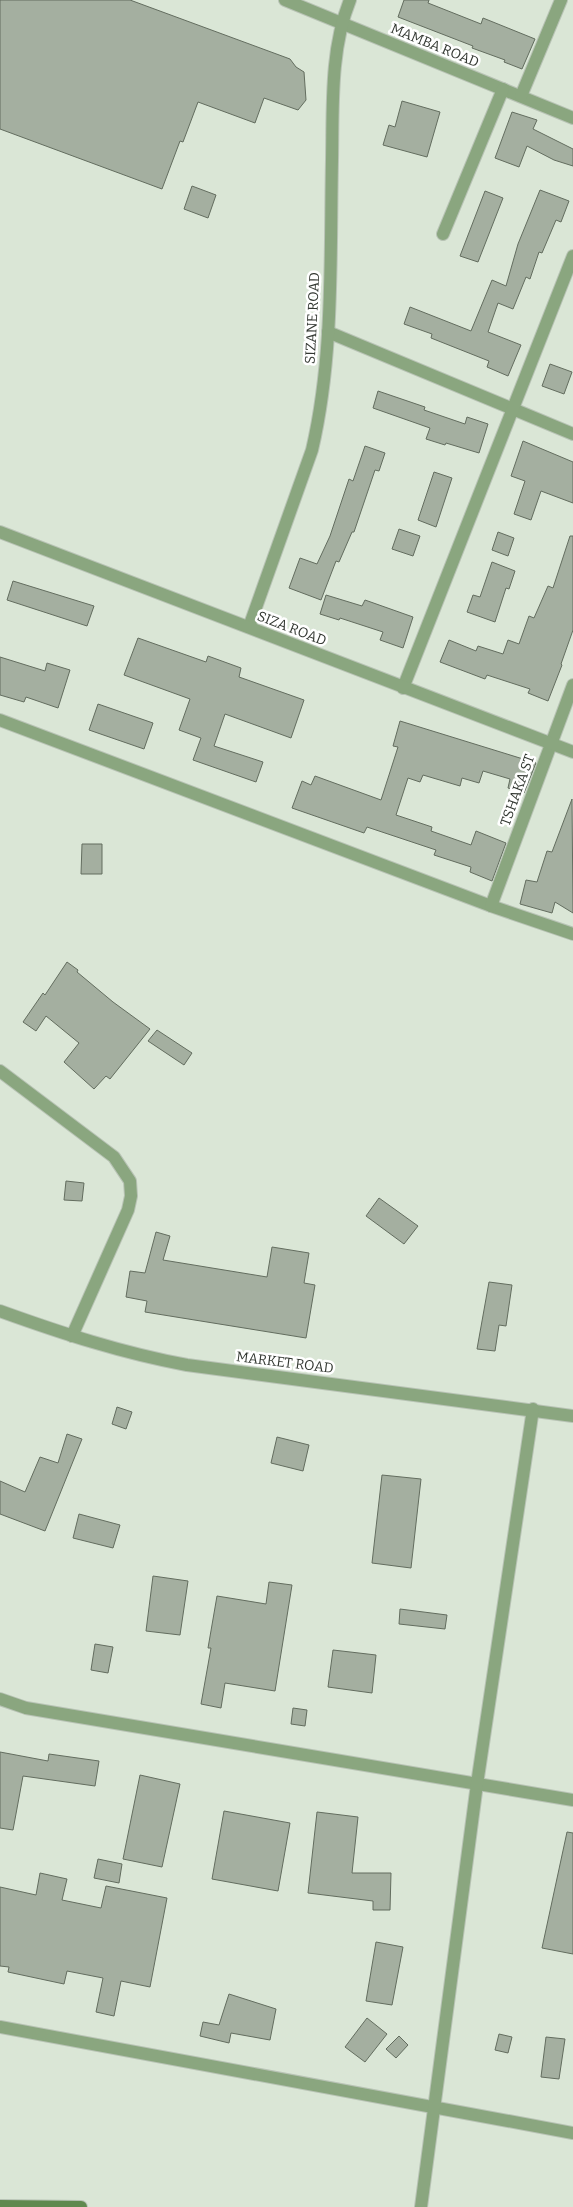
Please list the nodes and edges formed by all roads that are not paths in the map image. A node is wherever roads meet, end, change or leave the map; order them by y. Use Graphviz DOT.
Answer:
graph roads {
  1 [pos="285,0"];
  2 [pos="350,0"];
  3 [pos="561,0"];
  4 [pos="341,23"];
  5 [pos="503,89"];
  6 [pos="522,96"];
  7 [pos="573,118"];
  8 [pos="443,234"];
  9 [pos="573,256"];
  10 [pos="328,332"];
  11 [pos="511,409"];
  12 [pos="573,434"];
  13 [pos="0,532"];
  14 [pos="249,627"];
  15 [pos="573,685"];
  16 [pos="403,688"];
  17 [pos="0,720"];
  18 [pos="550,743"];
  19 [pos="573,752"];
  20 [pos="491,906"];
  21 [pos="573,934"];
  22 [pos="0,1071"];
  23 [pos="0,1311"];
  24 [pos="72,1336"];
  25 [pos="533,1410"];
  26 [pos="573,1416"];
  27 [pos="0,1699"];
  28 [pos="477,1784"];
  29 [pos="573,1800"];
  30 [pos="0,2027"];
  31 [pos="433,2107"];
  32 [pos="573,2133"];
  33 [pos="0,2206"];
  34 [pos="81,2207"];
  35 [pos="421,2207"];
  1 -- 4 [label="street, MAMBA ROAD"];
  2 -- 4 [label="street, SIZANE ROAD"];
  3 -- 6 [label="street"];
  4 -- 5 [label="street, MAMBA ROAD"];
  4 -- 10 [label="street, SIZANE ROAD"];
  5 -- 6 [label="street, MAMBA ROAD"];
  5 -- 8 [label="street"];
  6 -- 7 [label="street, MAMBA ROAD"];
  9 -- 11 [label="street"];
  10 -- 11 [label="street"];
  10 -- 14 [label="street, SIZANE ROAD"];
  11 -- 12 [label="street"];
  11 -- 16 [label="street"];
  13 -- 14 [label="street, SIZA ROAD"];
  14 -- 16 [label="street, SIZA ROAD"];
  15 -- 18 [label="street, TSHAKA ST"];
  16 -- 18 [label="street, SIZA ROAD"];
  17 -- 20 [label="street"];
  18 -- 19 [label="street, SIZA ROAD"];
  18 -- 20 [label="street, TSHAKA ST"];
  20 -- 21 [label="street"];
  22 -- 24 [label="street"];
  23 -- 24 [label="street, MARKET ROAD"];
  24 -- 25 [label="street, MARKET ROAD"];
  25 -- 26 [label="street, MARKET ROAD"];
  25 -- 28 [label="street"];
  27 -- 28 [label="street"];
  28 -- 29 [label="street"];
  28 -- 31 [label="street"];
  30 -- 31 [label="street"];
  31 -- 32 [label="street"];
  31 -- 35 [label="street"];
  33 -- 34 [label="main road"];
}
